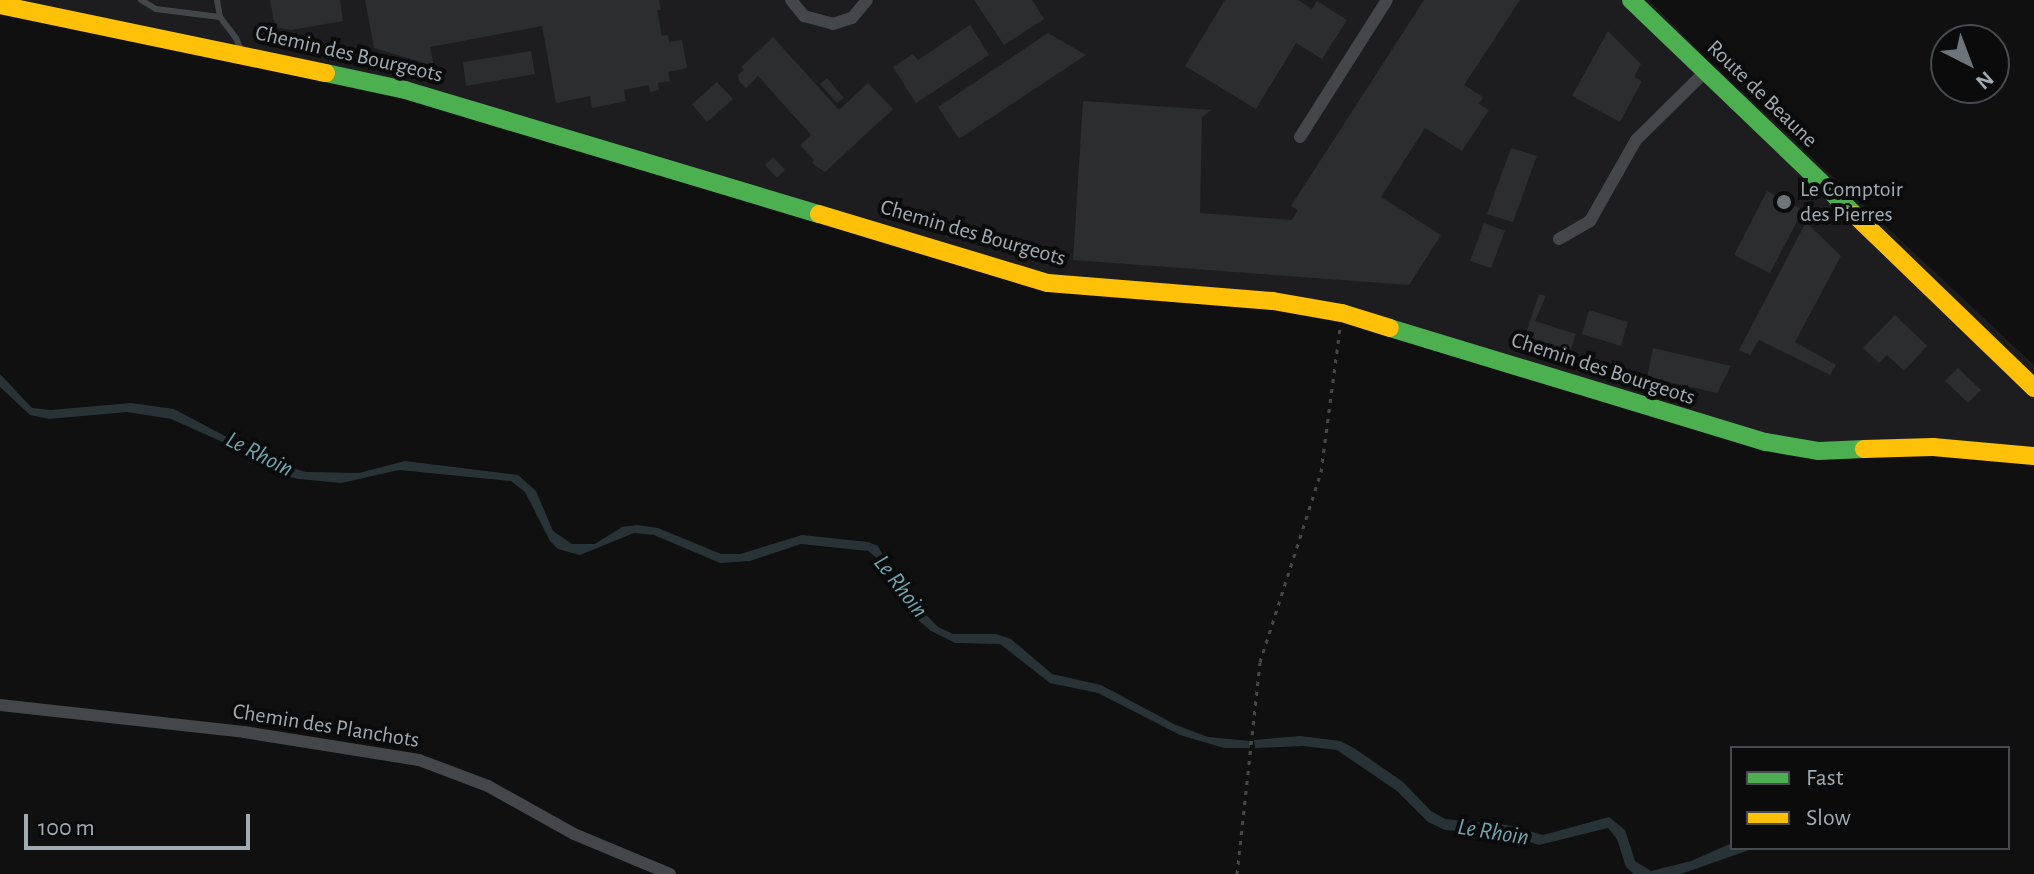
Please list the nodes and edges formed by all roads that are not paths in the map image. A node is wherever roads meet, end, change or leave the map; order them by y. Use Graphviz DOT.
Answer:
graph roads {
  1 [pos="141,0"];
  2 [pos="217,0"];
  3 [pos="791,0"];
  4 [pos="867,0"];
  5 [pos="1387,0"];
  6 [pos="1631,0"];
  7 [pos="0,5"];
  8 [pos="220,17"];
  9 [pos="242,54"];
  10 [pos="1705,72"];
  11 [pos="1300,137"];
  12 [pos="1559,239"];
  13 [pos="2034,388"];
  14 [pos="2034,456"];
  15 [pos="0,705"];
  16 [pos="670,874"];
  1 -- 8 [label="lane"];
  2 -- 8 [label="lane"];
  3 -- 4 [label="street"];
  5 -- 11 [label="street"];
  6 -- 10 [label="street, Route de Beaune"];
  7 -- 9 [label="street, Chemin des Bourgeots"];
  8 -- 9 [label="lane"];
  9 -- 14 [label="street, Chemin des Bourgeots"];
  10 -- 12 [label="street"];
  10 -- 13 [label="street, Route de Beaune"];
  15 -- 16 [label="street, Chemin des Planchots"];
}
